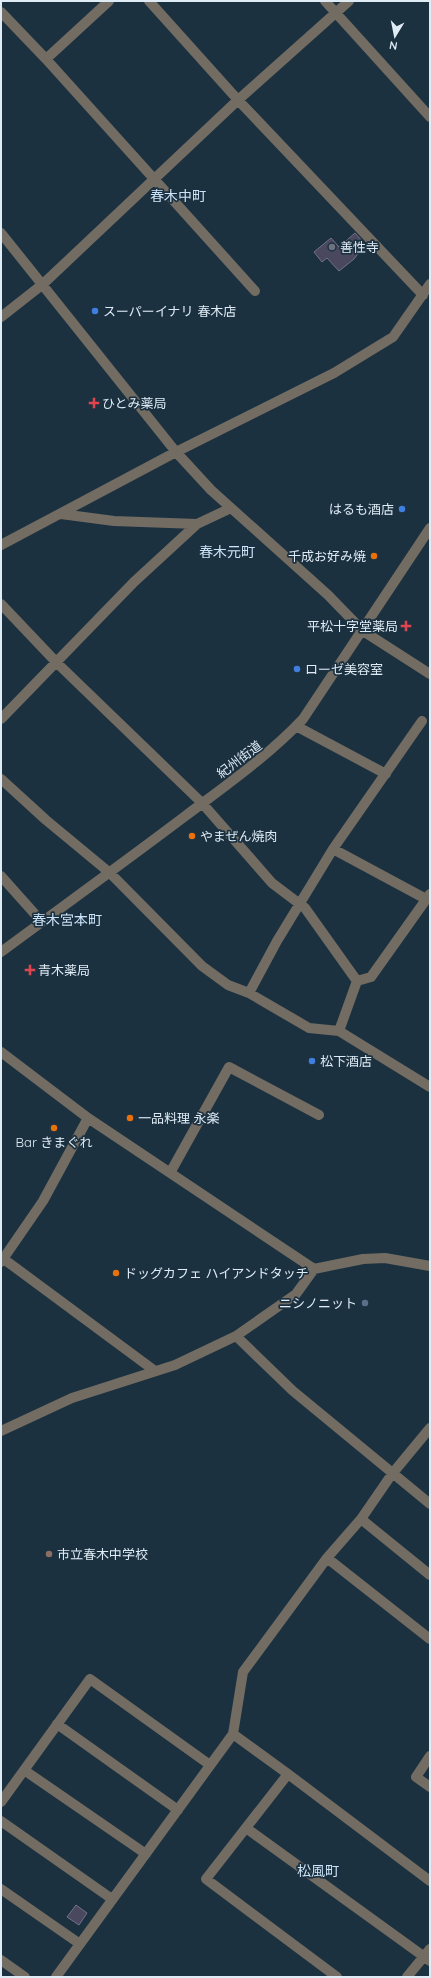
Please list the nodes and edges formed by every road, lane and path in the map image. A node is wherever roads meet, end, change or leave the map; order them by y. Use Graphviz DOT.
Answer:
graph roads {
  1 [pos="109,1"];
  2 [pos="149,1"];
  3 [pos="325,1"];
  4 [pos="349,1"];
  5 [pos="1,12"];
  6 [pos="336,14"];
  7 [pos="46,59"];
  8 [pos="238,100"];
  9 [pos="430,117"];
  10 [pos="153,179"];
  11 [pos="1,233"];
  12 [pos="43,284"];
  13 [pos="430,284"];
  14 [pos="255,291"];
  15 [pos="423,295"];
  16 [pos="1,317"];
  17 [pos="176,452"];
  18 [pos="231,508"];
  19 [pos="61,514"];
  20 [pos="197,524"];
  21 [pos="430,528"];
  22 [pos="1,546"];
  23 [pos="1,604"];
  24 [pos="363,631"];
  25 [pos="57,663"];
  26 [pos="430,674"];
  27 [pos="1,719"];
  28 [pos="422,721"];
  29 [pos="296,726"];
  30 [pos="386,774"];
  31 [pos="1,779"];
  32 [pos="202,803"];
  33 [pos="333,849"];
  34 [pos="110,873"];
  35 [pos="1,876"];
  36 [pos="429,896"];
  37 [pos="300,904"];
  38 [pos="42,922"];
  39 [pos="1,952"];
  40 [pos="357,981"];
  41 [pos="249,992"];
  42 [pos="339,1031"];
  43 [pos="1,1052"];
  44 [pos="430,1087"];
  45 [pos="319,1115"];
  46 [pos="88,1118"];
  47 [pos="170,1173"];
  48 [pos="2,1259"];
  49 [pos="430,1266"];
  50 [pos="314,1269"];
  51 [pos="236,1336"];
  52 [pos="155,1371"];
  53 [pos="430,1428"];
  54 [pos="1,1431"];
  55 [pos="426,1440"];
  56 [pos="392,1474"];
  57 [pos="430,1504"];
  58 [pos="361,1519"];
  59 [pos="328,1558"];
  60 [pos="430,1575"];
  61 [pos="430,1639"];
  62 [pos="58,1724"];
  63 [pos="233,1734"];
  64 [pos="430,1756"];
  65 [pos="210,1765"];
  66 [pos="24,1770"];
  67 [pos="288,1774"];
  68 [pos="430,1787"];
  69 [pos="1,1802"];
  70 [pos="178,1810"];
  71 [pos="1,1821"];
  72 [pos="246,1828"];
  73 [pos="146,1854"];
  74 [pos="430,1881"];
  75 [pos="1,1890"];
  76 [pos="112,1899"];
  77 [pos="80,1944"];
  78 [pos="428,1956"];
  79 [pos="1,1960"];
  80 [pos="25,1977"];
  81 [pos="56,1977"];
  82 [pos="337,1977"];
  83 [pos="407,1977"];
  1 -- 7 [label="street"];
  2 -- 8 [label="street"];
  3 -- 6 [label="street"];
  4 -- 6 [label="street"];
  5 -- 7 [label="street"];
  6 -- 8 [label="street"];
  6 -- 9 [label="street"];
  7 -- 10 [label="street"];
  8 -- 10 [label="street"];
  8 -- 15 [label="street"];
  10 -- 12 [label="street"];
  10 -- 14 [label="street"];
  11 -- 12 [label="street"];
  12 -- 16 [label="street"];
  12 -- 17 [label="street"];
  13 -- 15 [label="street"];
  15 -- 17 [label="street"];
  17 -- 18 [label="street"];
  17 -- 19 [label="street"];
  18 -- 20 [label="street"];
  18 -- 24 [label="street"];
  19 -- 20 [label="street"];
  19 -- 22 [label="street"];
  20 -- 25 [label="street"];
  21 -- 24 [label="street, 紀州街道"];
  23 -- 25 [label="street"];
  24 -- 26 [label="street"];
  24 -- 29 [label="street, 紀州街道"];
  25 -- 27 [label="street"];
  25 -- 32 [label="street"];
  28 -- 30 [label="street"];
  29 -- 30 [label="street"];
  29 -- 32 [label="street, 紀州街道"];
  30 -- 33 [label="street"];
  31 -- 34 [label="street"];
  32 -- 34 [label="street, 紀州街道"];
  32 -- 37 [label="street"];
  33 -- 36 [label="street"];
  33 -- 37 [label="street"];
  34 -- 38 [label="street, 紀州街道"];
  34 -- 41 [label="street"];
  35 -- 38 [label="street"];
  36 -- 40 [label="street"];
  37 -- 40 [label="street"];
  37 -- 41 [label="street"];
  38 -- 39 [label="street, 紀州街道"];
  40 -- 42 [label="street"];
  41 -- 42 [label="street"];
  42 -- 44 [label="street"];
  43 -- 46 [label="street"];
  45 -- 47 [label="street"];
  46 -- 47 [label="street"];
  46 -- 48 [label="street"];
  47 -- 50 [label="street"];
  48 -- 52 [label="street"];
  49 -- 50 [label="street"];
  50 -- 51 [label="street"];
  51 -- 52 [label="street"];
  51 -- 56 [label="street"];
  52 -- 54 [label="street"];
  53 -- 55 [label="street"];
  55 -- 56 [label="street"];
  56 -- 57 [label="street"];
  56 -- 58 [label="street"];
  58 -- 59 [label="street"];
  58 -- 60 [label="street"];
  59 -- 61 [label="street"];
  59 -- 63 [label="street"];
  62 -- 65 [label="street"];
  62 -- 66 [label="street"];
  62 -- 70 [label="street"];
  63 -- 65 [label="street"];
  63 -- 67 [label="street"];
  64 -- 68 [label="street"];
  65 -- 70 [label="street"];
  66 -- 69 [label="street"];
  66 -- 73 [label="street"];
  67 -- 72 [label="street"];
  67 -- 74 [label="street"];
  70 -- 73 [label="street"];
  71 -- 76 [label="street"];
  72 -- 78 [label="street"];
  72 -- 82 [label="street"];
  73 -- 76 [label="street"];
  75 -- 77 [label="street"];
  76 -- 77 [label="street"];
  77 -- 81 [label="street"];
  78 -- 83 [label="street"];
  79 -- 80 [label="street"];
}
